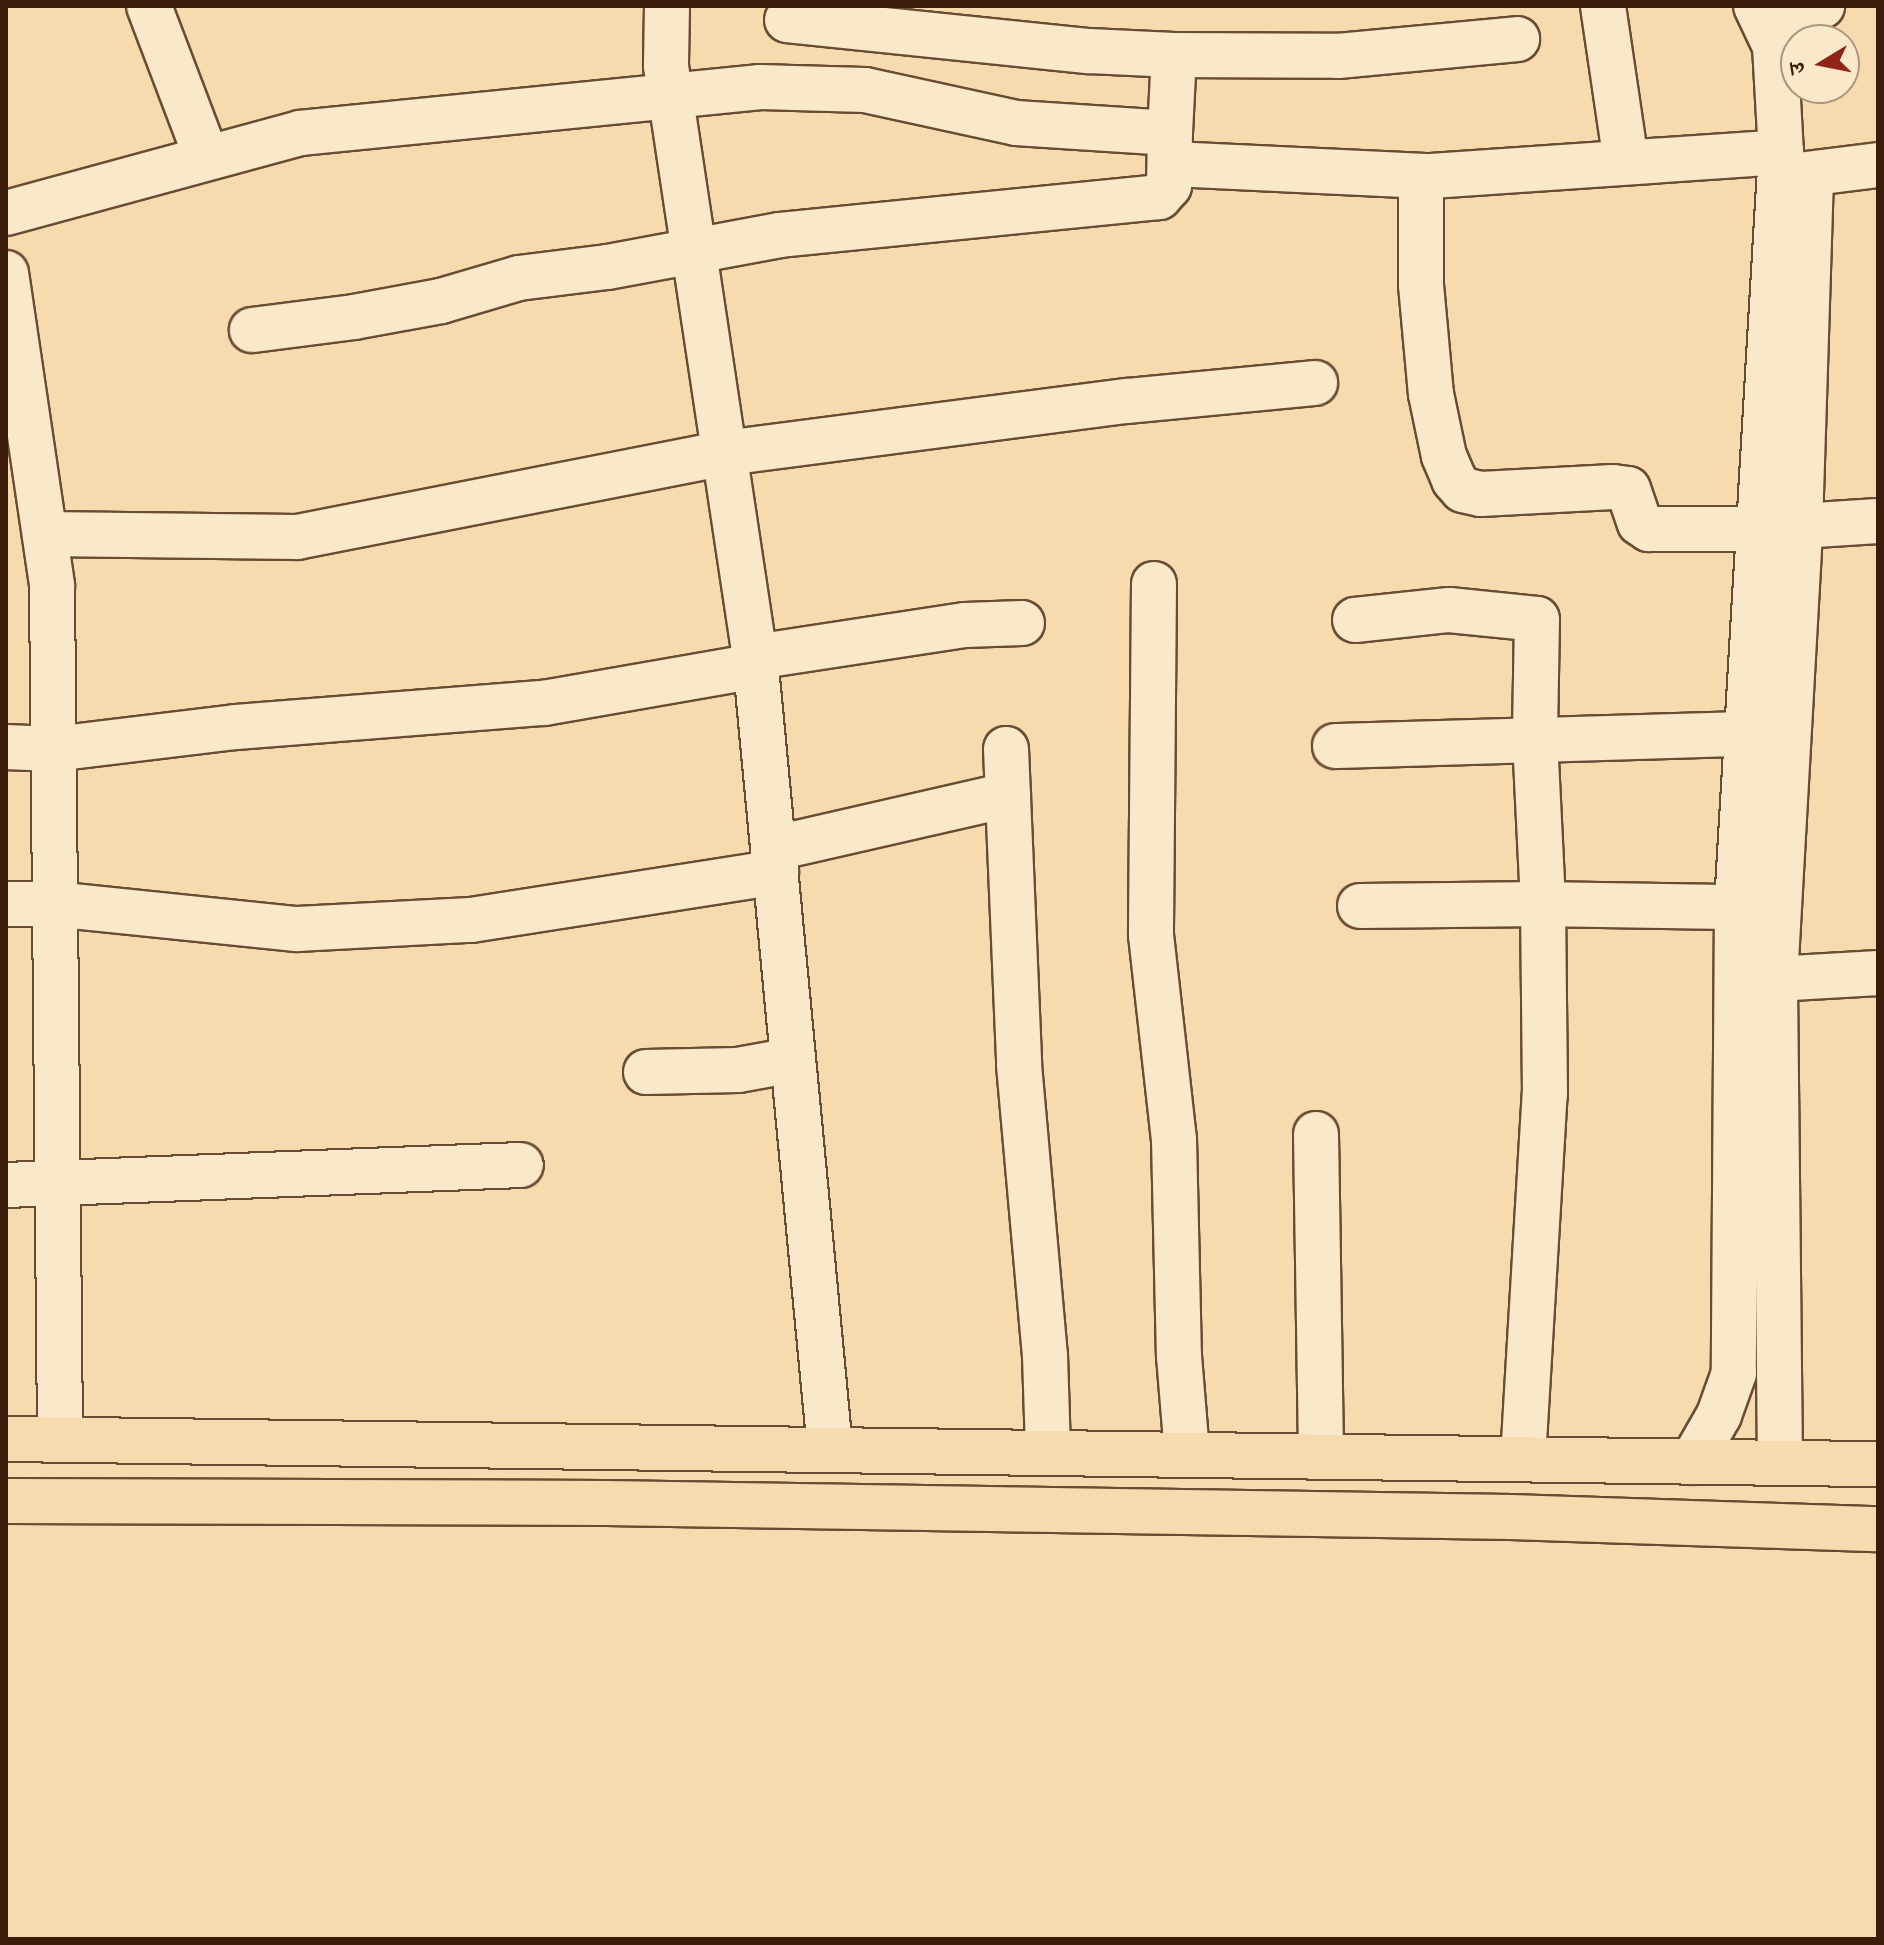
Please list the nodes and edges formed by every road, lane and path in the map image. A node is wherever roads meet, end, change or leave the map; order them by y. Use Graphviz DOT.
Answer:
graph roads {
  1 [pos="149,6"];
  2 [pos="667,6"];
  3 [pos="1603,6"];
  4 [pos="1822,6"];
  5 [pos="787,13"];
  6 [pos="1762,18"];
  7 [pos="1517,39"];
  8 [pos="1174,55"];
  9 [pos="789,88"];
  10 [pos="671,95"];
  11 [pos="1171,149"];
  12 [pos="206,156"];
  13 [pos="1626,161"];
  14 [pos="1878,165"];
  15 [pos="1791,168"];
  16 [pos="1421,176"];
  17 [pos="6,213"];
  18 [pos="694,248"];
  19 [pos="6,273"];
  20 [pos="252,330"];
  21 [pos="1315,383"];
  22 [pos="725,453"];
  23 [pos="1781,508"];
  24 [pos="1878,521"];
  25 [pos="45,534"];
  26 [pos="1154,584"];
  27 [pos="1355,620"];
  28 [pos="1022,623"];
  29 [pos="756,662"];
  30 [pos="1747,734"];
  31 [pos="1535,739"];
  32 [pos="1335,746"];
  33 [pos="6,747"];
  34 [pos="54,749"];
  35 [pos="1006,749"];
  36 [pos="1008,795"];
  37 [pos="776,872"];
  38 [pos="6,904"];
  39 [pos="53,904"];
  40 [pos="1543,904"];
  41 [pos="1360,906"];
  42 [pos="1737,907"];
  43 [pos="1878,973"];
  44 [pos="1775,979"];
  45 [pos="793,1060"];
  46 [pos="646,1072"];
  47 [pos="1316,1134"];
  48 [pos="521,1165"];
  49 [pos="6,1185"];
  50 [pos="58,1186"];
  51 [pos="6,1439"];
  52 [pos="60,1440"];
  53 [pos="830,1449"];
  54 [pos="1048,1452"];
  55 [pos="1187,1454"];
  56 [pos="1321,1456"];
  57 [pos="1523,1459"];
  58 [pos="1692,1462"];
  59 [pos="1780,1463"];
  60 [pos="1878,1464"];
  61 [pos="6,1501"];
  62 [pos="1878,1529"];
  1 -- 12 [label="street"];
  2 -- 10 [label="street"];
  3 -- 13 [label="street"];
  4 -- 6 [label="street"];
  5 -- 8 [label="street"];
  5 -- 9 [label="street"];
  6 -- 15 [label="street"];
  7 -- 8 [label="street"];
  8 -- 11 [label="street"];
  9 -- 10 [label="street"];
  9 -- 11 [label="street"];
  10 -- 12 [label="street"];
  10 -- 18 [label="street"];
  11 -- 16 [label="street"];
  11 -- 18 [label="street"];
  12 -- 17 [label="street"];
  13 -- 15 [label="street"];
  13 -- 16 [label="street"];
  14 -- 15 [label="street"];
  15 -- 23 [label="street"];
  16 -- 23 [label="street"];
  18 -- 20 [label="street"];
  18 -- 22 [label="street"];
  19 -- 25 [label="street"];
  21 -- 22 [label="street"];
  22 -- 25 [label="street"];
  22 -- 29 [label="street"];
  23 -- 24 [label="street"];
  23 -- 30 [label="street"];
  23 -- 44 [label="street"];
  25 -- 34 [label="street"];
  26 -- 55 [label="street"];
  27 -- 31 [label="street"];
  28 -- 29 [label="street"];
  29 -- 34 [label="street"];
  29 -- 37 [label="street"];
  30 -- 31 [label="street"];
  30 -- 42 [label="street"];
  31 -- 32 [label="street"];
  31 -- 40 [label="street"];
  33 -- 34 [label="street"];
  34 -- 39 [label="street"];
  35 -- 36 [label="street"];
  36 -- 37 [label="street"];
  36 -- 54 [label="street"];
  37 -- 39 [label="street"];
  37 -- 45 [label="street"];
  38 -- 39 [label="street"];
  39 -- 50 [label="street"];
  40 -- 41 [label="street"];
  40 -- 42 [label="street"];
  40 -- 57 [label="street"];
  42 -- 58 [label="street"];
  43 -- 44 [label="street"];
  44 -- 59 [label="street"];
  45 -- 46 [label="street"];
  45 -- 53 [label="street"];
  47 -- 56 [label="street"];
  48 -- 50 [label="street"];
  49 -- 50 [label="street"];
  50 -- 52 [label="street"];
  51 -- 52 [label="main road"];
  52 -- 53 [label="main road"];
  53 -- 54 [label="main road"];
  54 -- 55 [label="main road"];
  55 -- 56 [label="main road"];
  56 -- 57 [label="main road"];
  57 -- 58 [label="main road"];
  58 -- 59 [label="main road"];
  59 -- 60 [label="main road"];
  61 -- 62 [label="main road"];
}
